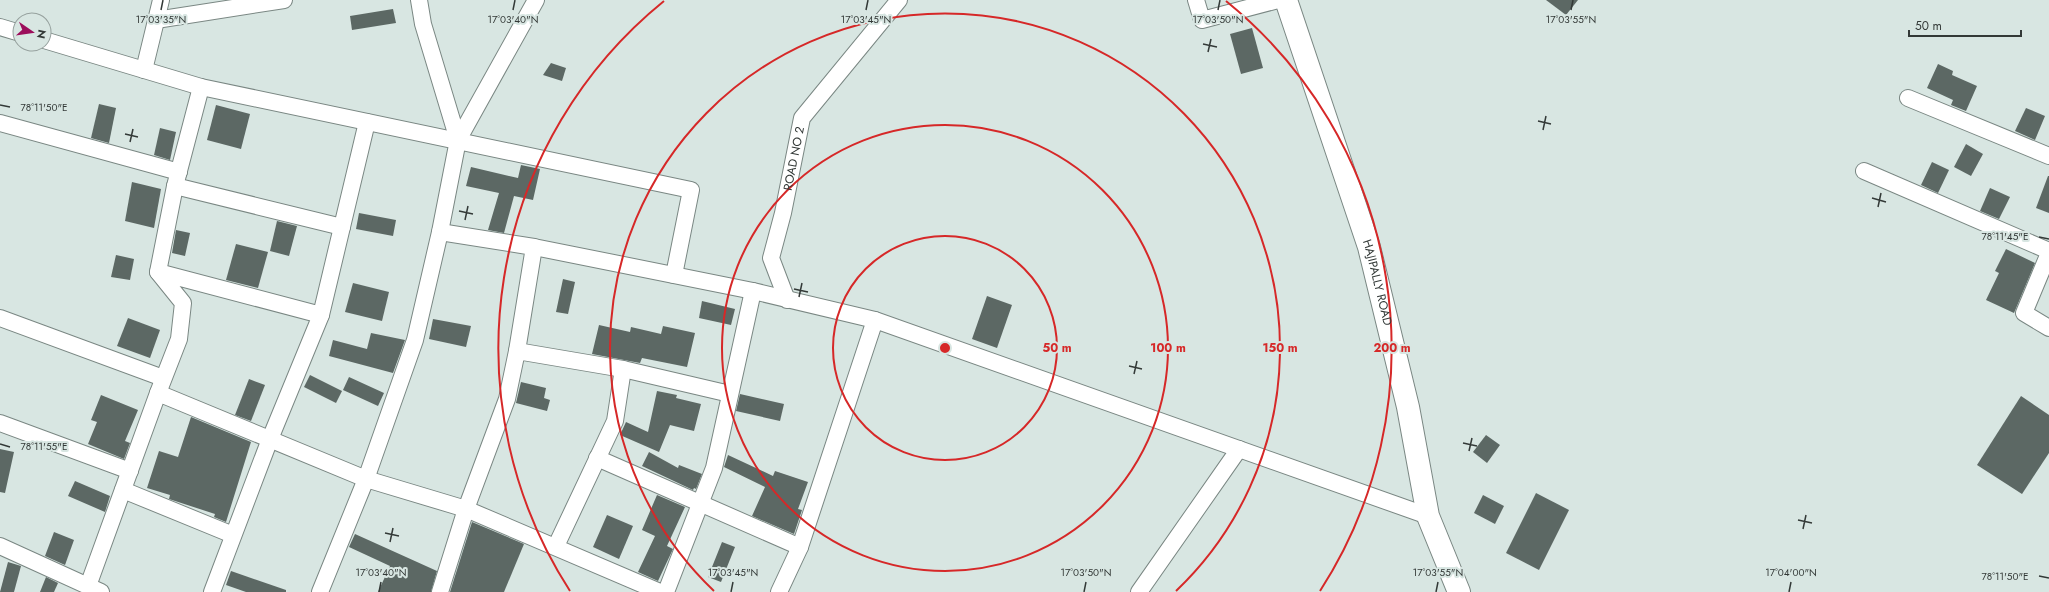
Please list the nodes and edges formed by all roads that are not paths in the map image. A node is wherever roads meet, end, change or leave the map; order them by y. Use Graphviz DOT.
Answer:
graph roads {
  1 [pos="161,0"];
  2 [pos="284,0"];
  3 [pos="420,0"];
  4 [pos="536,0"];
  5 [pos="899,0"];
  6 [pos="1196,0"];
  7 [pos="1278,0"];
  8 [pos="1286,0"];
  9 [pos="156,20"];
  10 [pos="0,27"];
  11 [pos="12,31"];
  12 [pos="52,42"];
  13 [pos="144,70"];
  14 [pos="201,87"];
  15 [pos="1908,98"];
  16 [pos="0,122"];
  17 [pos="367,122"];
  18 [pos="458,140"];
  19 [pos="2049,156"];
  20 [pos="1864,171"];
  21 [pos="177,179"];
  22 [pos="342,228"];
  23 [pos="440,232"];
  24 [pos="534,247"];
  25 [pos="2049,252"];
  26 [pos="158,272"];
  27 [pos="674,275"];
  28 [pos="753,291"];
  29 [pos="787,300"];
  30 [pos="321,315"];
  31 [pos="0,318"];
  32 [pos="875,320"];
  33 [pos="2049,328"];
  34 [pos="517,351"];
  35 [pos="623,369"];
  36 [pos="163,378"];
  37 [pos="158,393"];
  38 [pos="730,394"];
  39 [pos="0,423"];
  40 [pos="270,439"];
  41 [pos="1239,449"];
  42 [pos="597,458"];
  43 [pos="130,471"];
  44 [pos="366,479"];
  45 [pos="124,490"];
  46 [pos="701,502"];
  47 [pos="466,509"];
  48 [pos="1428,516"];
  49 [pos="233,535"];
  50 [pos="0,546"];
  51 [pos="556,546"];
  52 [pos="800,547"];
  53 [pos="95,589"];
  54 [pos="212,592"];
  55 [pos="320,592"];
  56 [pos="440,592"];
  57 [pos="660,592"];
  58 [pos="666,592"];
  59 [pos="779,592"];
  60 [pos="1139,592"];
  61 [pos="1459,592"];
  1 -- 9 [label="street"];
  2 -- 9 [label="street"];
  3 -- 18 [label="street"];
  4 -- 18 [label="street"];
  5 -- 29 [label="street, ROAD NO 2"];
  6 -- 7 [label="street"];
  8 -- 48 [label="street, HAJIPALLY ROAD"];
  9 -- 13 [label="street"];
  10 -- 11 [label="street"];
  12 -- 13 [label="street"];
  13 -- 14 [label="street"];
  14 -- 17 [label="street"];
  14 -- 21 [label="street"];
  15 -- 19 [label="street"];
  16 -- 21 [label="street"];
  17 -- 18 [label="street"];
  17 -- 22 [label="street"];
  18 -- 23 [label="street"];
  18 -- 27 [label="street"];
  20 -- 25 [label="street"];
  21 -- 22 [label="street"];
  21 -- 26 [label="street"];
  22 -- 30 [label="street"];
  23 -- 24 [label="street"];
  23 -- 44 [label="street"];
  24 -- 27 [label="street"];
  24 -- 34 [label="street"];
  25 -- 33 [label="street"];
  26 -- 30 [label="street"];
  26 -- 36 [label="street"];
  27 -- 28 [label="street"];
  28 -- 29 [label="street"];
  28 -- 38 [label="street"];
  29 -- 32 [label="street"];
  30 -- 40 [label="street"];
  31 -- 36 [label="street"];
  32 -- 41 [label="street"];
  32 -- 52 [label="street"];
  34 -- 35 [label="street"];
  34 -- 47 [label="street"];
  35 -- 38 [label="street"];
  35 -- 42 [label="street"];
  36 -- 37 [label="street"];
  37 -- 40 [label="street"];
  37 -- 43 [label="street"];
  38 -- 46 [label="street"];
  39 -- 43 [label="street"];
  40 -- 44 [label="street"];
  40 -- 49 [label="street"];
  41 -- 48 [label="street"];
  41 -- 60 [label="street"];
  42 -- 46 [label="street"];
  42 -- 51 [label="street"];
  43 -- 45 [label="street"];
  44 -- 47 [label="street"];
  44 -- 55 [label="street"];
  45 -- 49 [label="street"];
  45 -- 53 [label="street"];
  46 -- 52 [label="street"];
  46 -- 58 [label="street"];
  47 -- 51 [label="street"];
  47 -- 56 [label="street"];
  48 -- 61 [label="street, HAJIPALLY ROAD"];
  49 -- 54 [label="street"];
  50 -- 53 [label="street"];
  51 -- 57 [label="street"];
  52 -- 59 [label="street"];
}
